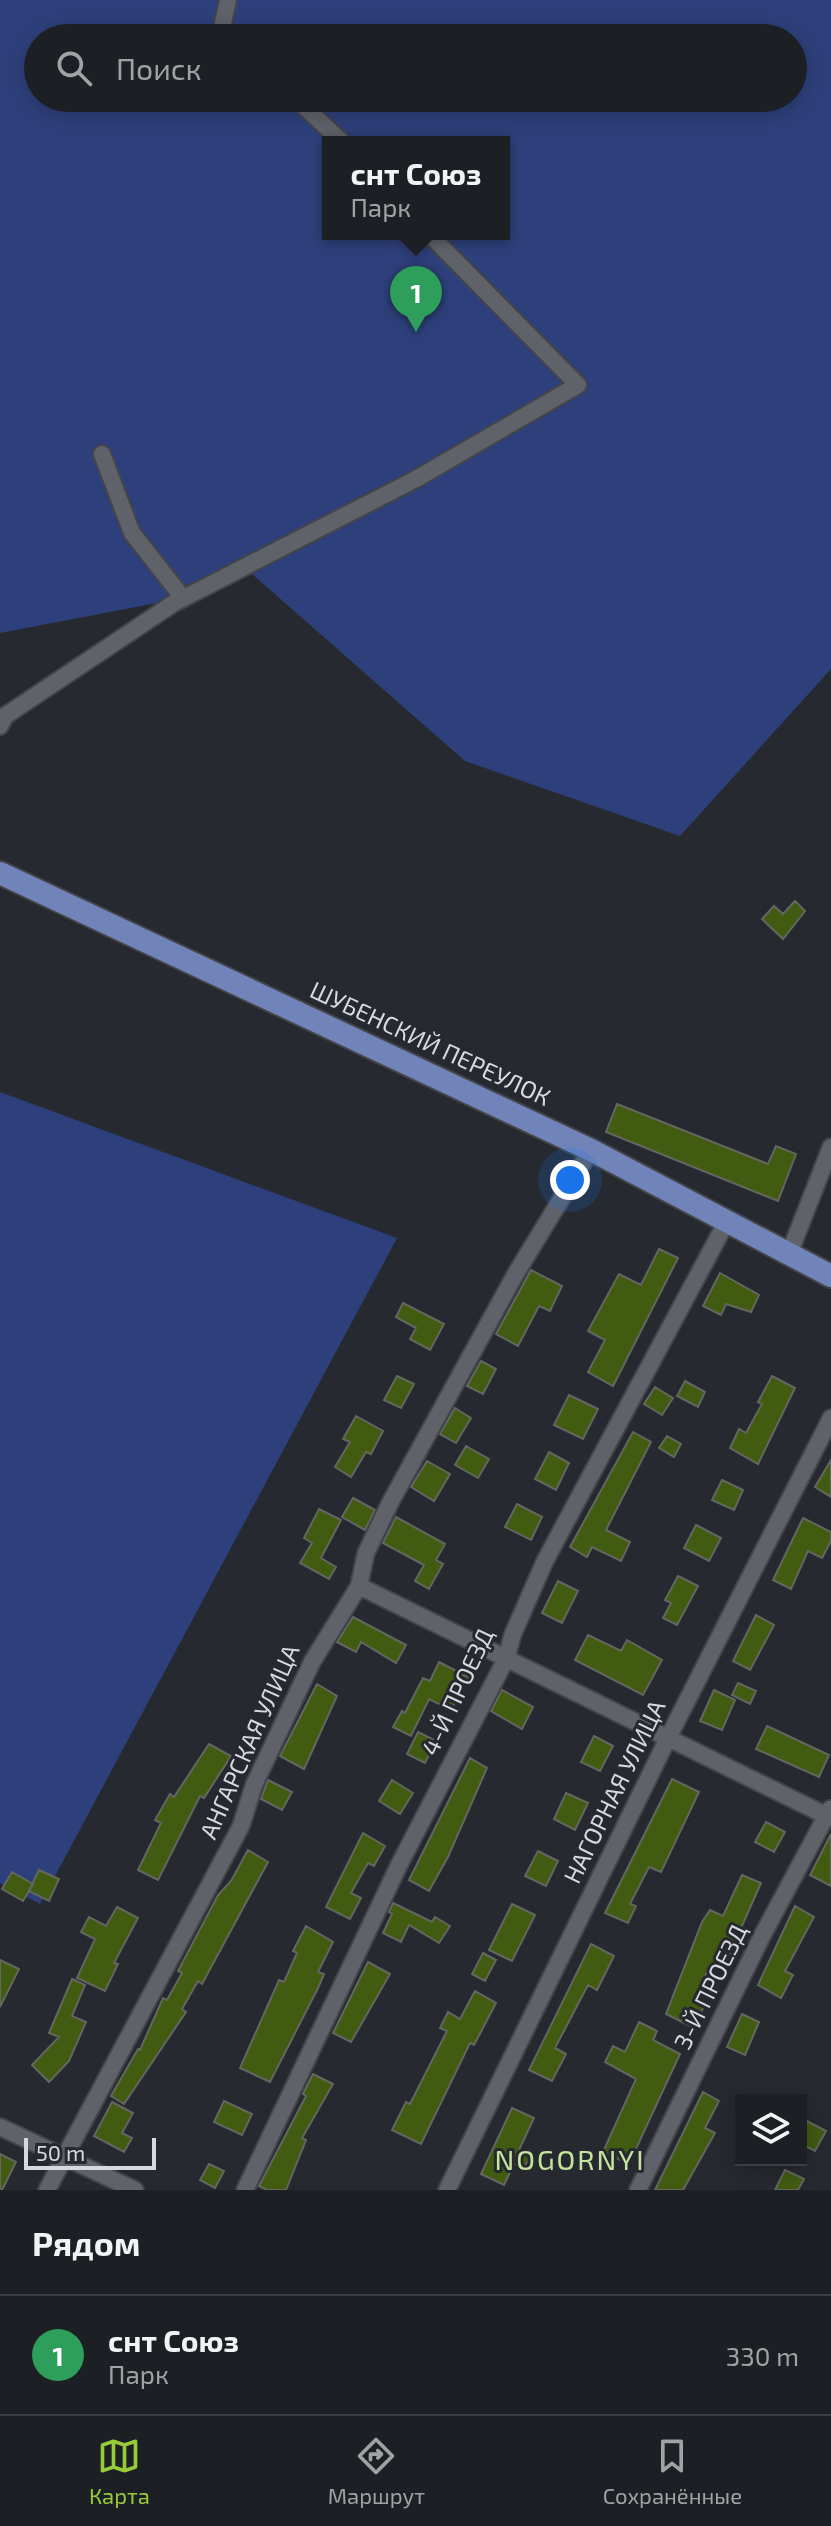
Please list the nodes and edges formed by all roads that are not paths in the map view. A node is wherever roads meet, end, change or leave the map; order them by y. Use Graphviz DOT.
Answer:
graph roads {
  1 [pos="228,0"];
  2 [pos="223,24"];
  3 [pos="310,112"];
  4 [pos="336,136"];
  5 [pos="435,240"];
  6 [pos="102,454"];
  7 [pos="183,598"];
  8 [pos="0,726"];
  9 [pos="0,873"];
  10 [pos="831,1147"];
  11 [pos="591,1150"];
  12 [pos="727,1221"];
  13 [pos="789,1254"];
  14 [pos="831,1276"];
  15 [pos="831,1418"];
  16 [pos="359,1586"];
  17 [pos="506,1659"];
  18 [pos="669,1736"];
  19 [pos="830,1814"];
  20 [pos="0,2127"];
  21 [pos="65,2157"];
  22 [pos="47,2190"];
  23 [pos="135,2190"];
  24 [pos="245,2190"];
  25 [pos="447,2190"];
  26 [pos="638,2190"];
  1 -- 2 [label="street"];
  3 -- 4 [label="street"];
  5 -- 7 [label="street"];
  6 -- 7 [label="street"];
  7 -- 8 [label="street"];
  9 -- 11 [label="main road, ШУБЕНСКИЙ ПЕРЕУЛОК"];
  10 -- 13 [label="street"];
  11 -- 12 [label="main road, ШУБЕНСКИЙ ПЕРЕУЛОК"];
  11 -- 16 [label="street, АНГАРСКАЯ УЛИЦА"];
  12 -- 13 [label="main road, ШУБЕНСКИЙ ПЕРЕУЛОК"];
  12 -- 17 [label="street, 4-Й ПРОЕЗД"];
  13 -- 14 [label="main road, ШУБЕНСКИЙ ПЕРЕУЛОК"];
  15 -- 18 [label="street, НАГОРНАЯ УЛИЦА"];
  16 -- 17 [label="street"];
  16 -- 21 [label="street, АНГАРСКАЯ УЛИЦА"];
  17 -- 18 [label="street"];
  17 -- 24 [label="street, 4-Й ПРОЕЗД"];
  18 -- 19 [label="street"];
  18 -- 25 [label="street, НАГОРНАЯ УЛИЦА"];
  19 -- 26 [label="street, 3-Й ПРОЕЗД"];
  20 -- 21 [label="street"];
  21 -- 22 [label="street, АНГАРСКАЯ УЛИЦА"];
  21 -- 23 [label="street"];
}
